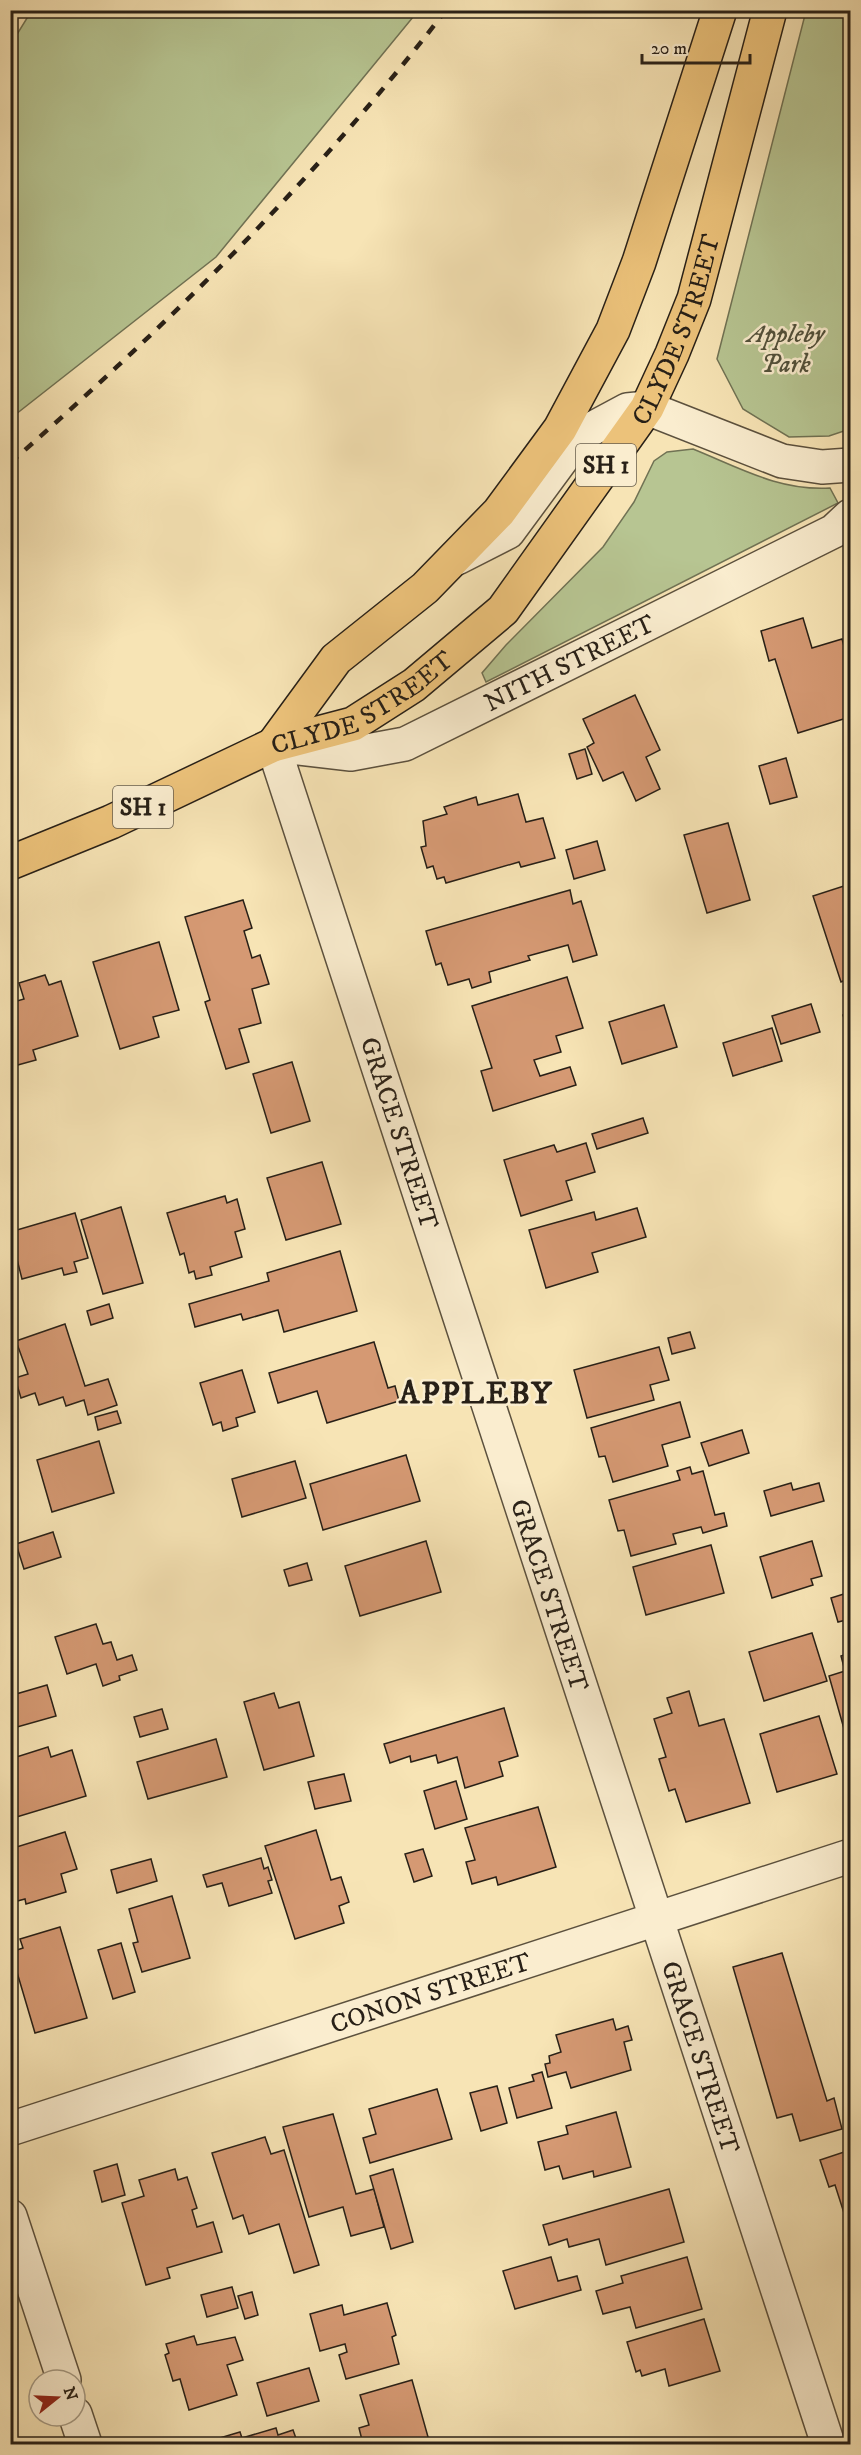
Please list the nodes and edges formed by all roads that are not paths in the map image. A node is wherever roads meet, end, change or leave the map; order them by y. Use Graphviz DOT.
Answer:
graph roads {
  1 [pos="720,10"];
  2 [pos="770,10"];
  3 [pos="647,408"];
  4 [pos="850,465"];
  5 [pos="850,516"];
  6 [pos="455,559"];
  7 [pos="273,745"];
  8 [pos="10,863"];
  9 [pos="850,1856"];
  10 [pos="657,1919"];
  11 [pos="10,2129"];
  12 [pos="10,2216"];
  13 [pos="60,2368"];
  14 [pos="80,2428"];
  15 [pos="85,2445"];
  16 [pos="828,2445"];
  1 -- 6 [label="highway, CLYDE STREET / SH 1"];
  2 -- 3 [label="highway, CLYDE STREET / SH 1"];
  3 -- 4 [label="street"];
  3 -- 6 [label="street"];
  3 -- 7 [label="highway, CLYDE STREET / SH 1"];
  5 -- 7 [label="street, NITH STREET"];
  6 -- 7 [label="highway, CLYDE STREET / SH 1"];
  7 -- 8 [label="highway, SH 1"];
  7 -- 10 [label="street, GRACE STREET"];
  9 -- 10 [label="street, CONON STREET"];
  10 -- 11 [label="street, CONON STREET"];
  10 -- 16 [label="street, GRACE STREET"];
  12 -- 13 [label="street"];
  14 -- 15 [label="street"];
}
